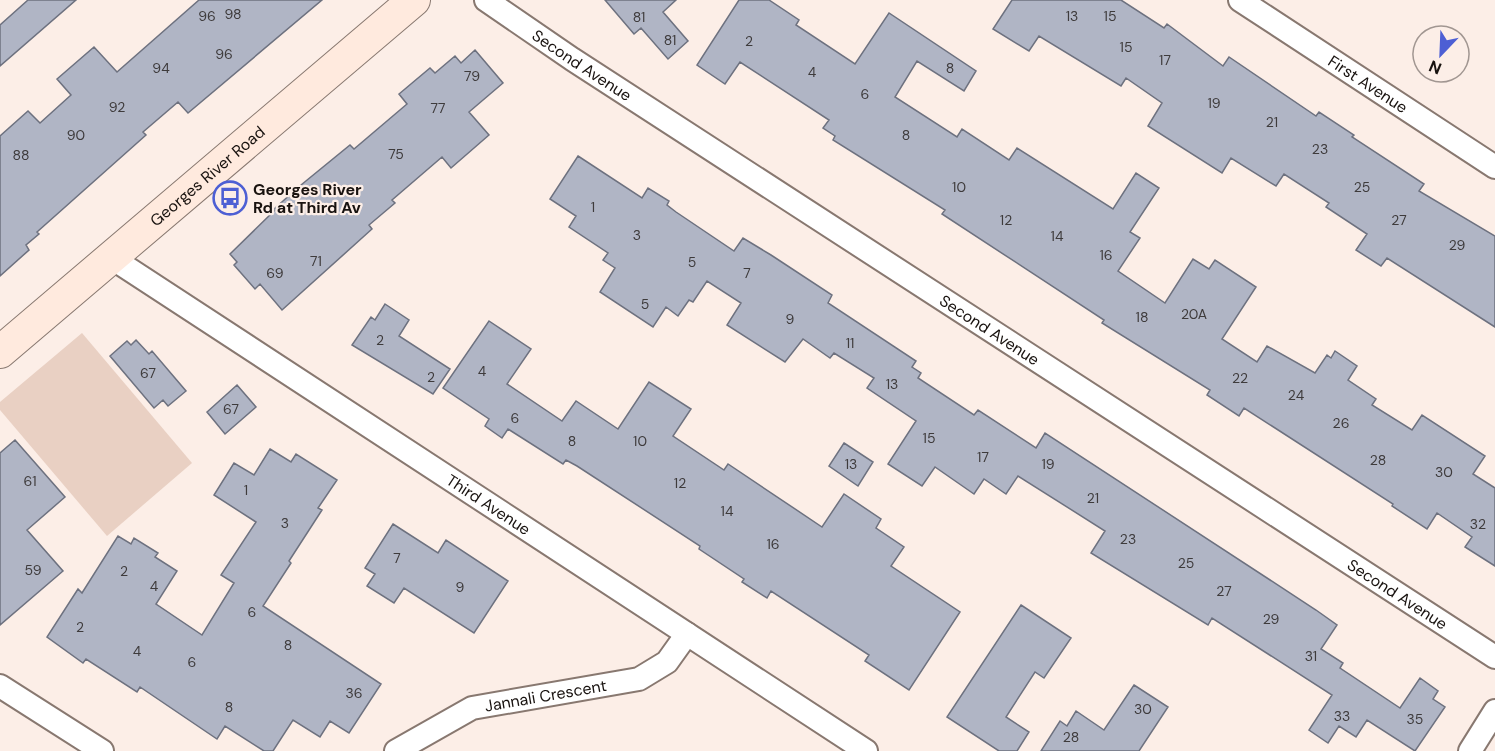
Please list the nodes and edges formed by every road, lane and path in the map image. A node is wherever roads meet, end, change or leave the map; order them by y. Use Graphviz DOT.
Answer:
graph roads {
  1 [pos="414,0"];
  2 [pos="486,0"];
  3 [pos="1240,0"];
  4 [pos="1495,167"];
  5 [pos="112,258"];
  6 [pos="0,352"];
  7 [pos="687,634"];
  8 [pos="1495,657"];
  9 [pos="0,686"];
  10 [pos="1495,711"];
  11 [pos="1489,736"];
  12 [pos="102,751"];
  13 [pos="396,751"];
  14 [pos="866,751"];
  15 [pos="1470,751"];
  1 -- 5 [label="street, Georges River Road"];
  2 -- 8 [label="street, Second Avenue"];
  3 -- 4 [label="street, First Avenue"];
  5 -- 6 [label="street, Georges River Road"];
  5 -- 7 [label="street, Third Avenue"];
  7 -- 13 [label="street, Jannali Crescent"];
  7 -- 14 [label="street, Third Avenue"];
  9 -- 12 [label="street"];
  10 -- 11 [label="street"];
  11 -- 15 [label="street"];
}
